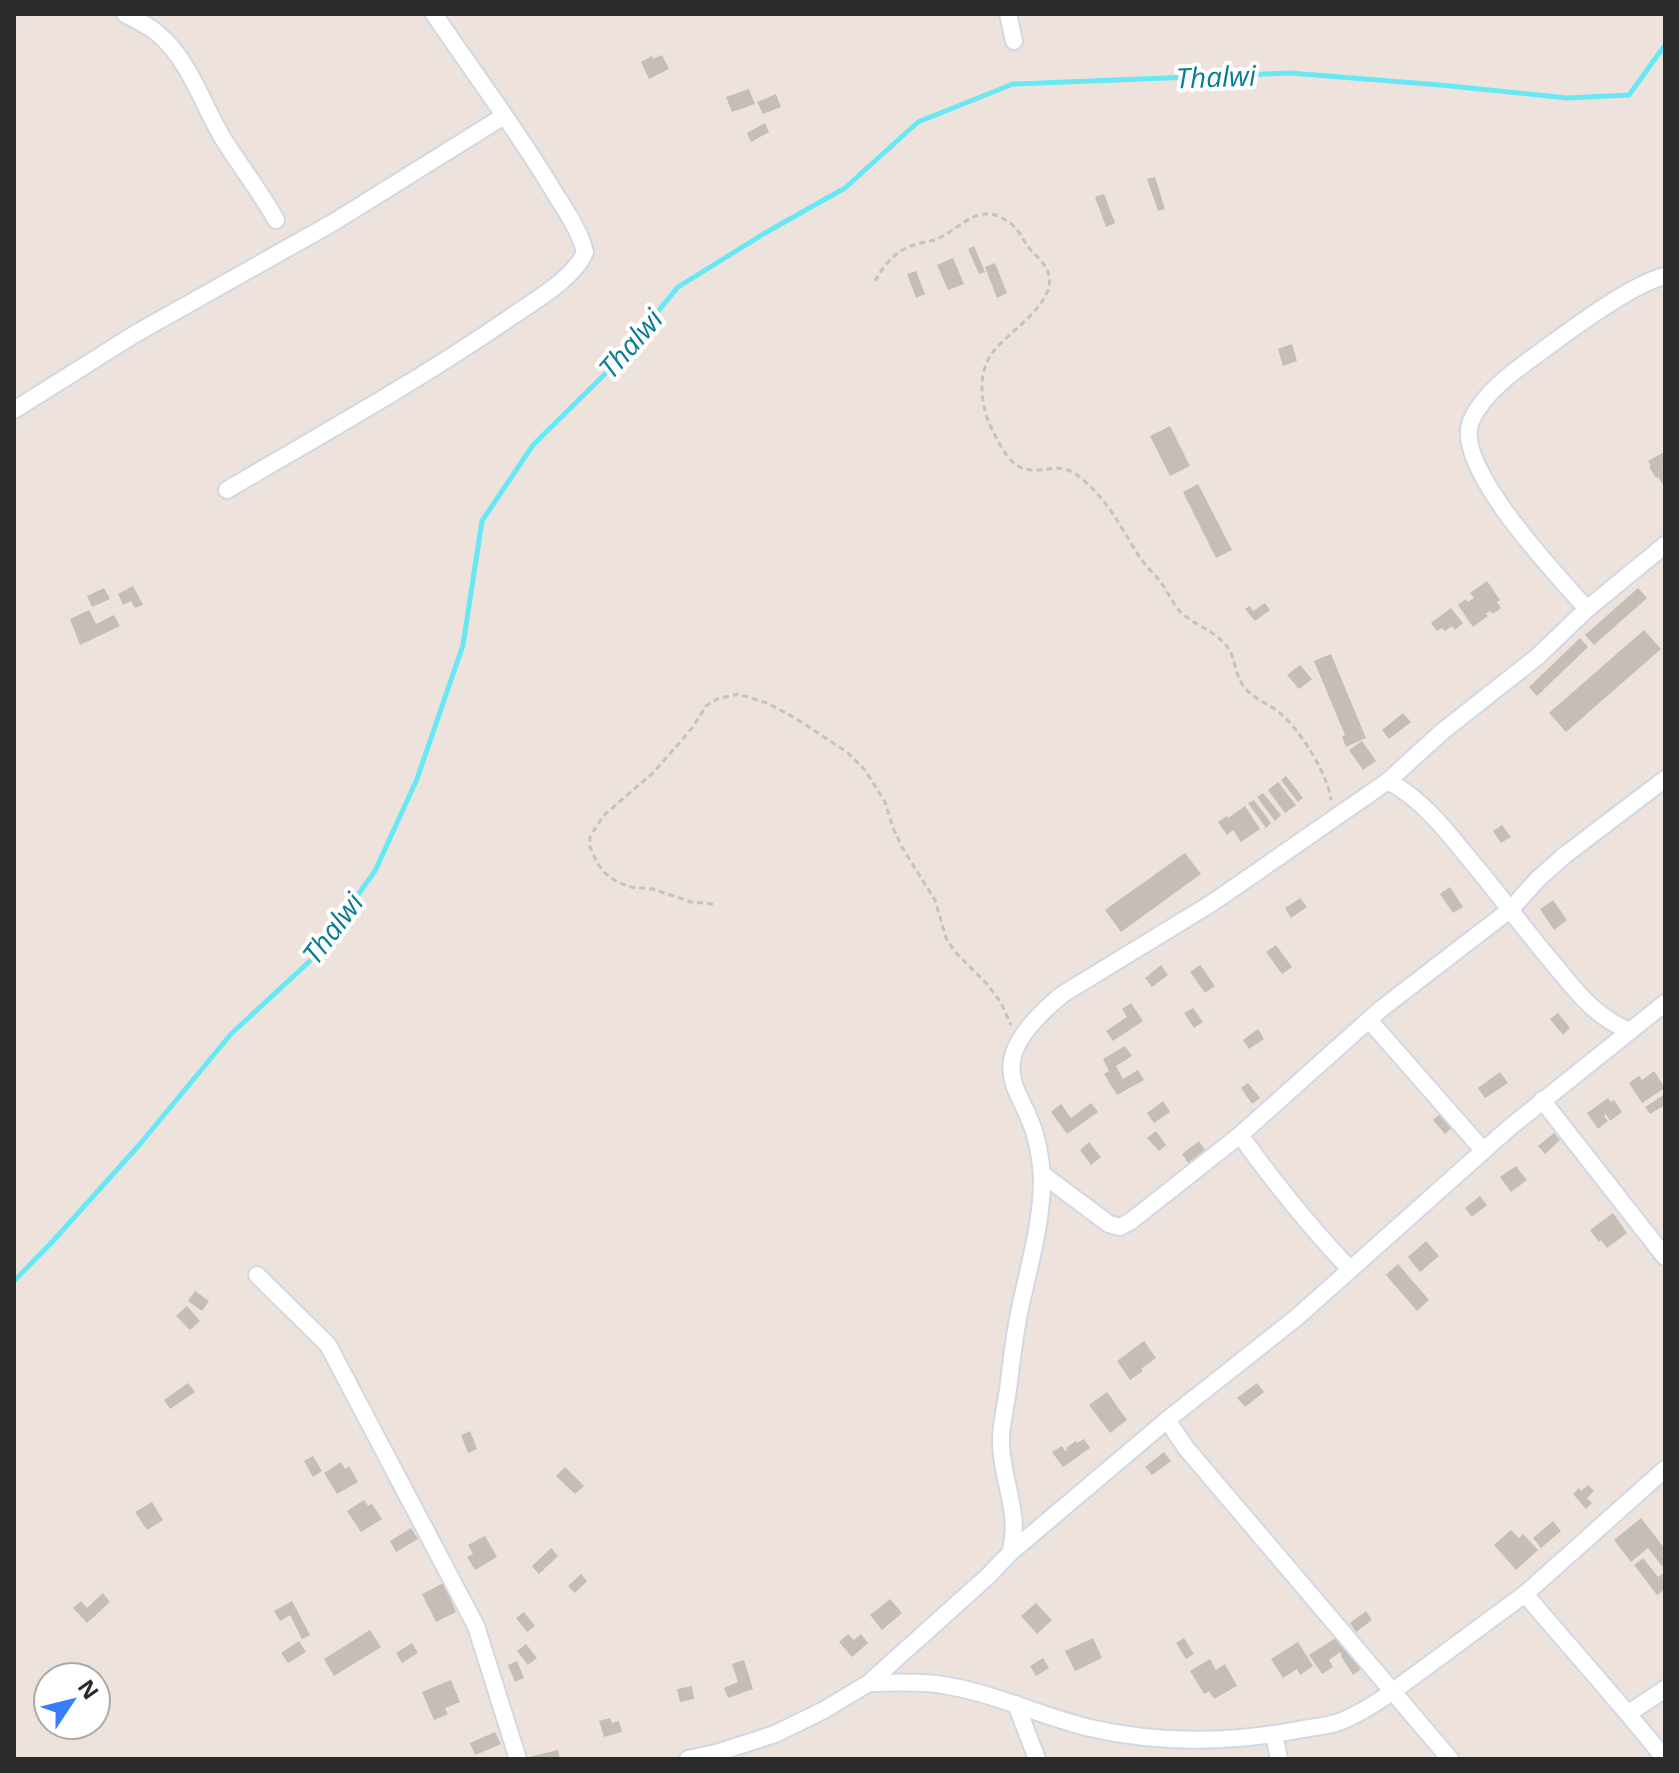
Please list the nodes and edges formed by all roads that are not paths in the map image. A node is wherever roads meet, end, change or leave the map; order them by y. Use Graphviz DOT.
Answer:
graph roads {
  1 [pos="125,14"];
  2 [pos="434,14"];
  3 [pos="1008,14"];
  4 [pos="1014,41"];
  5 [pos="504,116"];
  6 [pos="276,220"];
  7 [pos="1665,276"];
  8 [pos="14,410"];
  9 [pos="227,490"];
  10 [pos="1665,545"];
  11 [pos="1587,609"];
  12 [pos="1665,779"];
  13 [pos="1388,781"];
  14 [pos="1511,909"];
  15 [pos="1665,1003"];
  16 [pos="1369,1020"];
  17 [pos="1629,1031"];
  18 [pos="1542,1100"];
  19 [pos="1240,1135"];
  20 [pos="1483,1150"];
  21 [pos="1042,1174"];
  22 [pos="1665,1257"];
  23 [pos="1350,1269"];
  24 [pos="257,1275"];
  25 [pos="1167,1420"];
  26 [pos="1665,1469"];
  27 [pos="1011,1552"];
  28 [pos="1525,1594"];
  29 [pos="869,1683"];
  30 [pos="1665,1689"];
  31 [pos="1392,1692"];
  32 [pos="1016,1704"];
  33 [pos="1629,1713"];
  34 [pos="1274,1734"];
  35 [pos="518,1759"];
  36 [pos="688,1759"];
  37 [pos="1037,1759"];
  38 [pos="1279,1759"];
  39 [pos="1450,1759"];
  40 [pos="1665,1759"];
  1 -- 6 [label="street"];
  2 -- 5 [label="street"];
  3 -- 4 [label="street"];
  5 -- 8 [label="street"];
  5 -- 9 [label="street"];
  7 -- 11 [label="street"];
  10 -- 11 [label="street"];
  11 -- 13 [label="street"];
  12 -- 14 [label="street"];
  13 -- 14 [label="street"];
  13 -- 21 [label="street"];
  14 -- 16 [label="street"];
  14 -- 17 [label="street"];
  15 -- 17 [label="street"];
  16 -- 19 [label="street"];
  16 -- 20 [label="street"];
  17 -- 18 [label="street"];
  18 -- 20 [label="street"];
  18 -- 22 [label="street"];
  19 -- 21 [label="street"];
  19 -- 23 [label="street"];
  20 -- 23 [label="street"];
  21 -- 27 [label="street"];
  23 -- 25 [label="street"];
  24 -- 35 [label="street"];
  25 -- 27 [label="street"];
  25 -- 31 [label="street"];
  26 -- 28 [label="street"];
  27 -- 29 [label="street"];
  28 -- 31 [label="street"];
  28 -- 33 [label="street"];
  29 -- 32 [label="street"];
  29 -- 36 [label="street"];
  30 -- 33 [label="street"];
  31 -- 34 [label="street"];
  31 -- 39 [label="street"];
  32 -- 34 [label="street"];
  32 -- 37 [label="street"];
  33 -- 40 [label="street"];
  34 -- 38 [label="street"];
}
